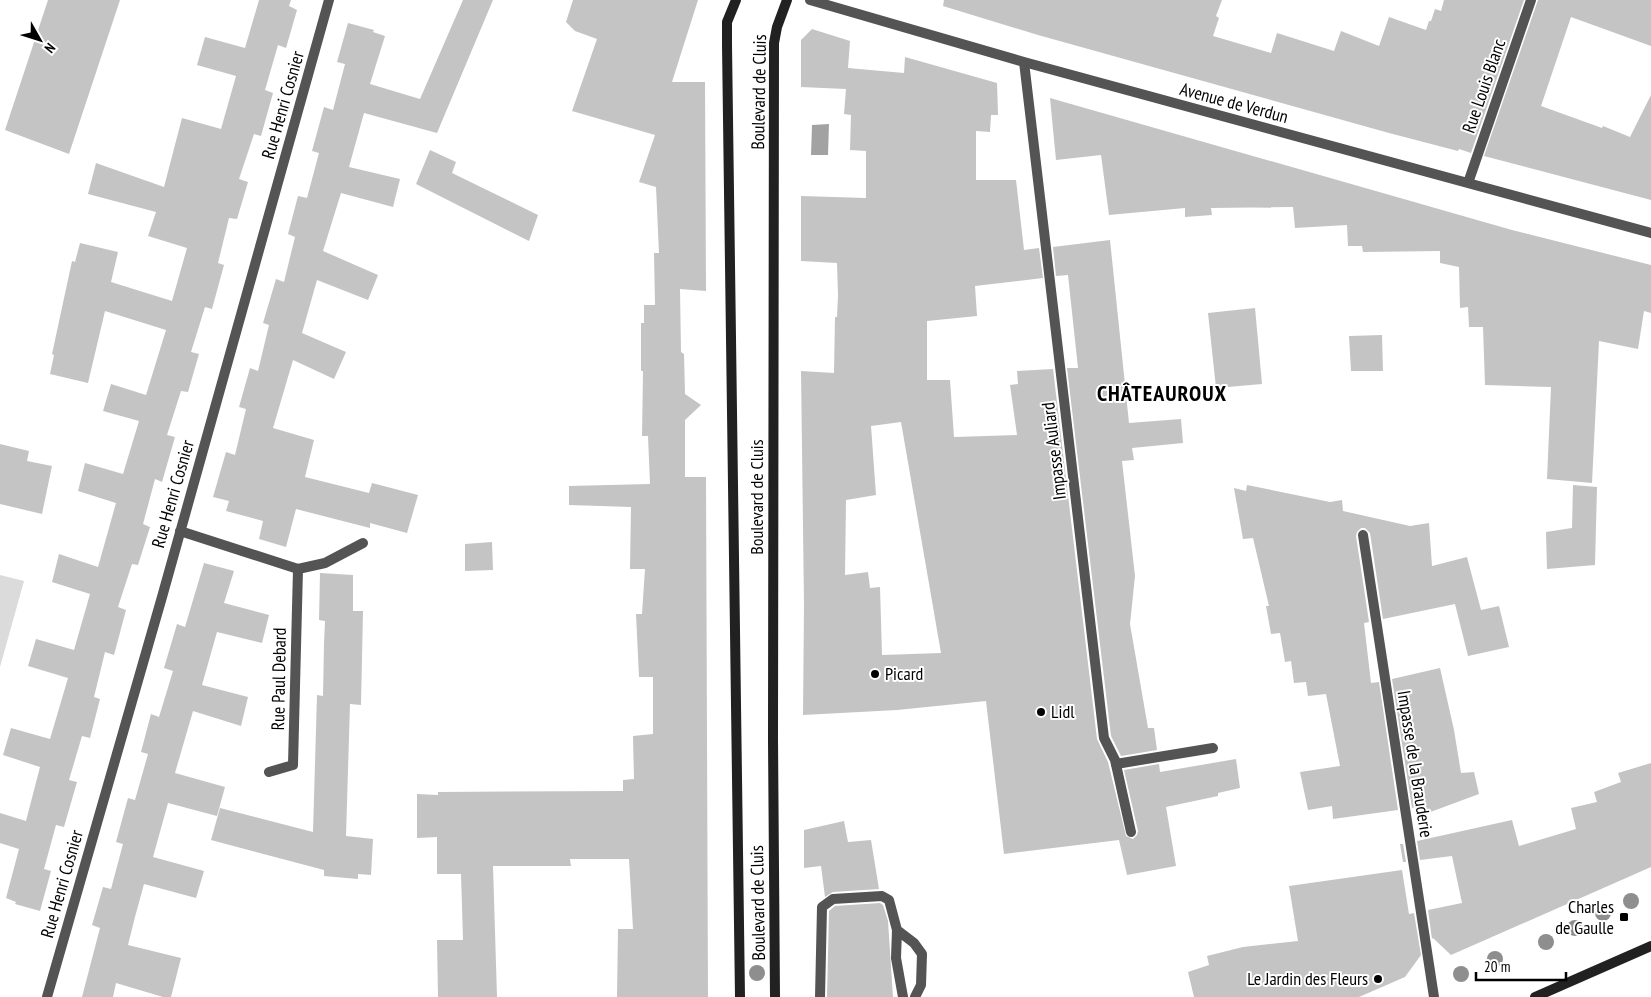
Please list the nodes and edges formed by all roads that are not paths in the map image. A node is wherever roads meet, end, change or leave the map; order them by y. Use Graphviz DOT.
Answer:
graph roads {
  1 [pos="329,0"];
  2 [pos="736,0"];
  3 [pos="787,0"];
  4 [pos="810,0"];
  5 [pos="1531,0"];
  6 [pos="1024,62"];
  7 [pos="1468,183"];
  8 [pos="1651,233"];
  9 [pos="180,531"];
  10 [pos="1363,535"];
  11 [pos="362,543"];
  12 [pos="298,569"];
  13 [pos="1212,748"];
  14 [pos="1116,764"];
  15 [pos="269,772"];
  16 [pos="1131,832"];
  17 [pos="897,930"];
  18 [pos="1651,946"];
  19 [pos="46,997"];
  20 [pos="740,997"];
  21 [pos="775,997"];
  22 [pos="820,997"];
  23 [pos="903,997"];
  24 [pos="915,997"];
  25 [pos="1434,997"];
  26 [pos="1535,997"];
  1 -- 9 [label="street, Rue Henri Cosnier"];
  2 -- 20 [label="main road, Boulevard de Cluis"];
  3 -- 21 [label="main road, Boulevard de Cluis"];
  4 -- 6 [label="street, Avenue de Verdun"];
  5 -- 7 [label="street, Rue Louis Blanc"];
  6 -- 7 [label="street, Avenue de Verdun"];
  6 -- 14 [label="street, Impasse Auliard"];
  7 -- 8 [label="street, Avenue de Verdun"];
  9 -- 12 [label="street"];
  9 -- 19 [label="street, Rue Henri Cosnier"];
  10 -- 25 [label="street, Impasse de la Brauderie"];
  11 -- 12 [label="street"];
  12 -- 15 [label="street, Rue Paul Debard"];
  13 -- 14 [label="street"];
  14 -- 16 [label="street, Impasse Auliard"];
  17 -- 22 [label="street"];
  17 -- 23 [label="street"];
  17 -- 24 [label="street"];
  18 -- 26 [label="main road"];
}
